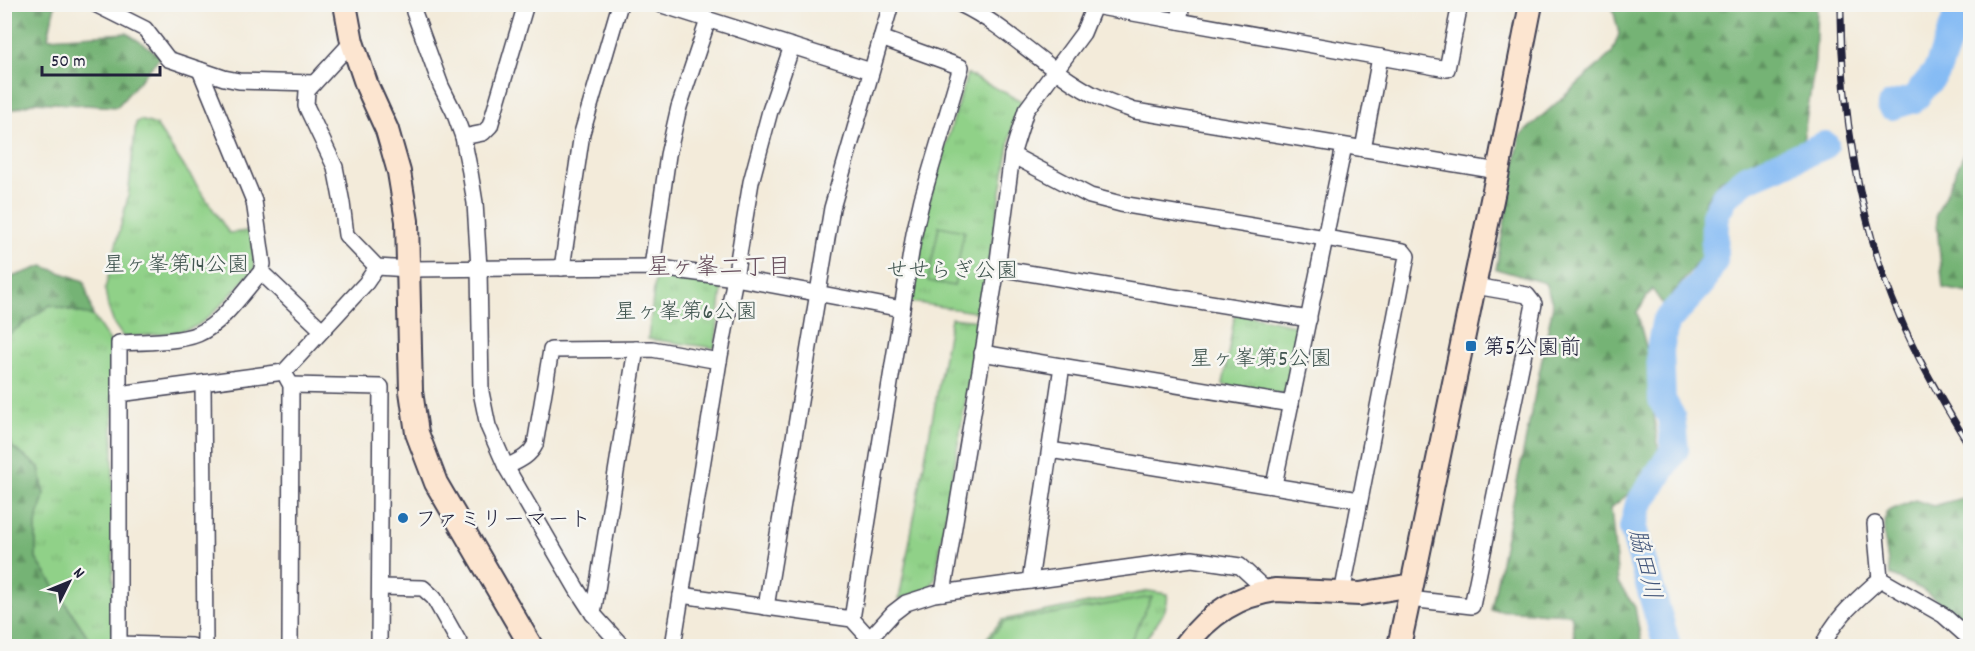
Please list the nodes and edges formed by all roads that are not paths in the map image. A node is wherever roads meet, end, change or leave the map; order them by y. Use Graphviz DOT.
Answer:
graph roads {
  1 [pos="95,4"];
  2 [pos="345,4"];
  3 [pos="413,4"];
  4 [pos="526,4"];
  5 [pos="620,4"];
  6 [pos="658,4"];
  7 [pos="891,4"];
  8 [pos="960,4"];
  9 [pos="1182,4"];
  10 [pos="1460,4"];
  11 [pos="1531,4"];
  12 [pos="1095,5"];
  13 [pos="708,20"];
  14 [pos="1179,21"];
  15 [pos="881,38"];
  16 [pos="352,42"];
  17 [pos="792,46"];
  18 [pos="1380,57"];
  19 [pos="1055,69"];
  20 [pos="200,70"];
  21 [pos="872,71"];
  22 [pos="314,83"];
  23 [pos="463,136"];
  24 [pos="1344,146"];
  25 [pos="1363,149"];
  26 [pos="1012,155"];
  27 [pos="1498,171"];
  28 [pos="1325,238"];
  29 [pos="376,267"];
  30 [pos="652,267"];
  31 [pos="479,268"];
  32 [pos="562,268"];
  33 [pos="997,268"];
  34 [pos="409,269"];
  35 [pos="261,272"];
  36 [pos="735,278"];
  37 [pos="1475,286"];
  38 [pos="818,295"];
  39 [pos="902,309"];
  40 [pos="1309,319"];
  41 [pos="322,330"];
  42 [pos="636,350"];
  43 [pos="982,353"];
  44 [pos="719,362"];
  45 [pos="1062,366"];
  46 [pos="287,379"];
  47 [pos="203,383"];
  48 [pos="119,394"];
  49 [pos="1291,404"];
  50 [pos="1050,450"];
  51 [pos="506,467"];
  52 [pos="1274,485"];
  53 [pos="1359,500"];
  54 [pos="1875,524"];
  55 [pos="1880,579"];
  56 [pos="1030,581"];
  57 [pos="380,587"];
  58 [pos="1267,591"];
  59 [pos="1411,592"];
  60 [pos="943,593"];
  61 [pos="1342,594"];
  62 [pos="681,595"];
  63 [pos="766,607"];
  64 [pos="593,614"];
  65 [pos="852,619"];
  66 [pos="1401,637"];
  67 [pos="1971,639"];
  68 [pos="866,643"];
  69 [pos="192,646"];
  70 [pos="205,646"];
  71 [pos="290,646"];
  72 [pos="379,646"];
  73 [pos="461,646"];
  74 [pos="531,646"];
  75 [pos="622,646"];
  76 [pos="673,646"];
  77 [pos="1185,646"];
  78 [pos="1823,646"];
  1 -- 20 [label="street"];
  2 -- 16 [label="street"];
  3 -- 23 [label="street"];
  4 -- 23 [label="street"];
  5 -- 32 [label="street"];
  6 -- 13 [label="street"];
  7 -- 15 [label="street"];
  8 -- 19 [label="street"];
  9 -- 14 [label="street"];
  10 -- 18 [label="street"];
  11 -- 27 [label="street"];
  12 -- 14 [label="street"];
  12 -- 19 [label="street"];
  13 -- 17 [label="street"];
  13 -- 30 [label="street"];
  14 -- 18 [label="street"];
  15 -- 21 [label="street"];
  15 -- 39 [label="street"];
  16 -- 22 [label="street"];
  16 -- 34 [label="street"];
  17 -- 21 [label="street"];
  17 -- 36 [label="street"];
  18 -- 25 [label="street"];
  19 -- 24 [label="street"];
  19 -- 26 [label="street"];
  20 -- 22 [label="street"];
  20 -- 35 [label="street"];
  21 -- 38 [label="street"];
  22 -- 29 [label="street"];
  23 -- 31 [label="street"];
  24 -- 25 [label="street"];
  24 -- 28 [label="street"];
  25 -- 27 [label="street"];
  26 -- 28 [label="street"];
  26 -- 33 [label="street"];
  27 -- 37 [label="street"];
  28 -- 40 [label="street"];
  28 -- 53 [label="street"];
  29 -- 34 [label="street"];
  29 -- 41 [label="street"];
  30 -- 32 [label="street"];
  30 -- 36 [label="street"];
  31 -- 32 [label="street"];
  31 -- 34 [label="street"];
  31 -- 51 [label="street"];
  33 -- 40 [label="street"];
  33 -- 43 [label="street"];
  34 -- 74 [label="street"];
  35 -- 41 [label="street"];
  35 -- 48 [label="street"];
  36 -- 38 [label="street"];
  36 -- 44 [label="street"];
  37 -- 59 [label="street"];
  37 -- 59 [label="street"];
  38 -- 39 [label="street"];
  38 -- 63 [label="street"];
  39 -- 65 [label="street"];
  40 -- 49 [label="street"];
  41 -- 46 [label="street"];
  42 -- 44 [label="street"];
  42 -- 51 [label="street"];
  42 -- 64 [label="street"];
  43 -- 45 [label="street"];
  43 -- 60 [label="street"];
  44 -- 62 [label="street"];
  45 -- 49 [label="street"];
  45 -- 50 [label="street"];
  46 -- 47 [label="street"];
  46 -- 57 [label="street"];
  46 -- 71 [label="street"];
  47 -- 48 [label="street"];
  47 -- 70 [label="street"];
  48 -- 69 [label="street"];
  49 -- 52 [label="street"];
  50 -- 52 [label="street"];
  50 -- 56 [label="street"];
  51 -- 64 [label="street"];
  52 -- 53 [label="street"];
  53 -- 61 [label="street"];
  54 -- 55 [label="street"];
  55 -- 67 [label="street"];
  55 -- 78 [label="street"];
  56 -- 58 [label="street"];
  56 -- 60 [label="street"];
  57 -- 72 [label="street"];
  57 -- 73 [label="street"];
  58 -- 61 [label="street"];
  58 -- 77 [label="street"];
  59 -- 61 [label="street"];
  59 -- 66 [label="street"];
  60 -- 68 [label="street"];
  62 -- 63 [label="street"];
  62 -- 76 [label="street"];
  63 -- 65 [label="street"];
  64 -- 75 [label="street"];
  65 -- 68 [label="street"];
}
